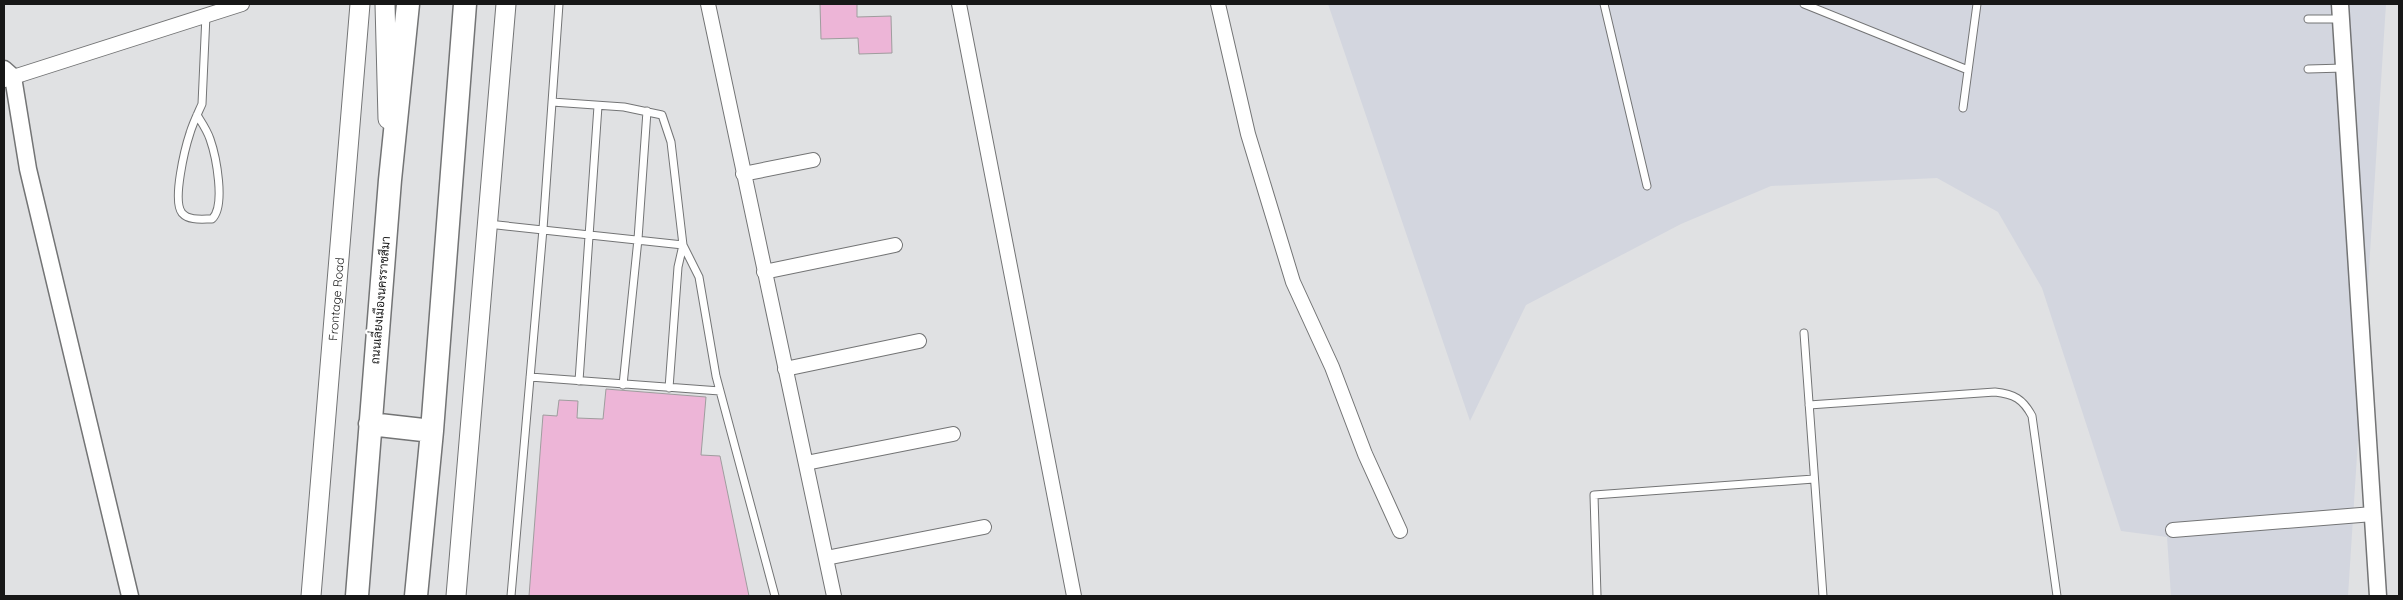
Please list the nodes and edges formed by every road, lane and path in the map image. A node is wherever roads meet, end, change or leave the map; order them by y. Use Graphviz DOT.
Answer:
graph roads {
  1 [pos="242,4"];
  2 [pos="360,4"];
  3 [pos="385,4"];
  4 [pos="408,4"];
  5 [pos="465,4"];
  6 [pos="506,4"];
  7 [pos="559,4"];
  8 [pos="708,4"];
  9 [pos="959,4"];
  10 [pos="1218,4"];
  11 [pos="1604,4"];
  12 [pos="1804,4"];
  13 [pos="1977,4"];
  14 [pos="2341,11"];
  15 [pos="206,15"];
  16 [pos="2308,19"];
  17 [pos="2344,68"];
  18 [pos="2308,69"];
  19 [pos="1968,70"];
  20 [pos="7,76"];
  21 [pos="552,102"];
  22 [pos="598,106"];
  23 [pos="1963,108"];
  24 [pos="646,112"];
  25 [pos="197,115"];
  26 [pos="813,160"];
  27 [pos="743,174"];
  28 [pos="390,180"];
  29 [pos="1647,186"];
  30 [pos="488,224"];
  31 [pos="543,230"];
  32 [pos="589,234"];
  33 [pos="638,239"];
  34 [pos="683,245"];
  35 [pos="895,245"];
  36 [pos="764,272"];
  37 [pos="1804,333"];
  38 [pos="920,341"];
  39 [pos="785,369"];
  40 [pos="530,377"];
  41 [pos="578,381"];
  42 [pos="623,385"];
  43 [pos="669,388"];
  44 [pos="720,391"];
  45 [pos="1809,405"];
  46 [pos="370,424"];
  47 [pos="432,430"];
  48 [pos="953,434"];
  49 [pos="806,463"];
  50 [pos="1814,479"];
  51 [pos="2373,514"];
  52 [pos="984,527"];
  53 [pos="2174,530"];
  54 [pos="1400,531"];
  55 [pos="826,558"];
  56 [pos="130,596"];
  57 [pos="311,596"];
  58 [pos="357,596"];
  59 [pos="416,596"];
  60 [pos="456,596"];
  61 [pos="510,596"];
  62 [pos="775,596"];
  63 [pos="834,596"];
  64 [pos="1074,596"];
  65 [pos="1597,596"];
  66 [pos="1823,596"];
  67 [pos="2056,596"];
  68 [pos="2378,596"];
  1 -- 15 [label="street"];
  2 -- 57 [label="main road, Frontage Road"];
  3 -- 28 [label="main road"];
  4 -- 28 [label="highway, ถนนเลี่ยงเมืองนครราชสีมา"];
  5 -- 47 [label="highway"];
  6 -- 30 [label="main road"];
  7 -- 21 [label="lane"];
  8 -- 27 [label="street"];
  9 -- 64 [label="street"];
  10 -- 54 [label="street"];
  11 -- 29 [label="lane"];
  12 -- 19 [label="lane"];
  13 -- 19 [label="lane"];
  14 -- 16 [label="lane"];
  14 -- 17 [label="street"];
  15 -- 20 [label="street"];
  15 -- 25 [label="lane"];
  17 -- 18 [label="lane"];
  17 -- 51 [label="street"];
  19 -- 23 [label="lane"];
  20 -- 56 [label="street"];
  21 -- 22 [label="lane"];
  21 -- 31 [label="lane"];
  22 -- 24 [label="lane"];
  22 -- 32 [label="lane"];
  24 -- 33 [label="lane"];
  24 -- 34 [label="lane"];
  25 -- 25 [label="lane"];
  26 -- 27 [label="street"];
  27 -- 36 [label="street"];
  28 -- 46 [label="highway, ถนนเลี่ยงเมืองนครราชสีมา"];
  30 -- 31 [label="lane"];
  30 -- 60 [label="main road"];
  31 -- 32 [label="lane"];
  31 -- 40 [label="lane"];
  32 -- 33 [label="lane"];
  32 -- 41 [label="lane"];
  33 -- 34 [label="lane"];
  33 -- 42 [label="lane"];
  34 -- 43 [label="lane"];
  34 -- 44 [label="lane"];
  35 -- 36 [label="street"];
  36 -- 39 [label="street"];
  37 -- 45 [label="lane"];
  38 -- 39 [label="street"];
  39 -- 49 [label="street"];
  40 -- 41 [label="lane"];
  40 -- 61 [label="lane"];
  41 -- 42 [label="lane"];
  42 -- 43 [label="lane"];
  43 -- 44 [label="lane"];
  44 -- 62 [label="lane"];
  45 -- 50 [label="lane"];
  45 -- 67 [label="lane"];
  46 -- 47 [label="highway"];
  46 -- 58 [label="highway, ถนนเลี่ยงเมืองนครราชสีมา"];
  47 -- 59 [label="highway"];
  48 -- 49 [label="street"];
  49 -- 55 [label="street"];
  50 -- 65 [label="lane"];
  50 -- 66 [label="lane"];
  51 -- 53 [label="street"];
  51 -- 68 [label="street"];
  52 -- 55 [label="street"];
  55 -- 63 [label="street"];
}
